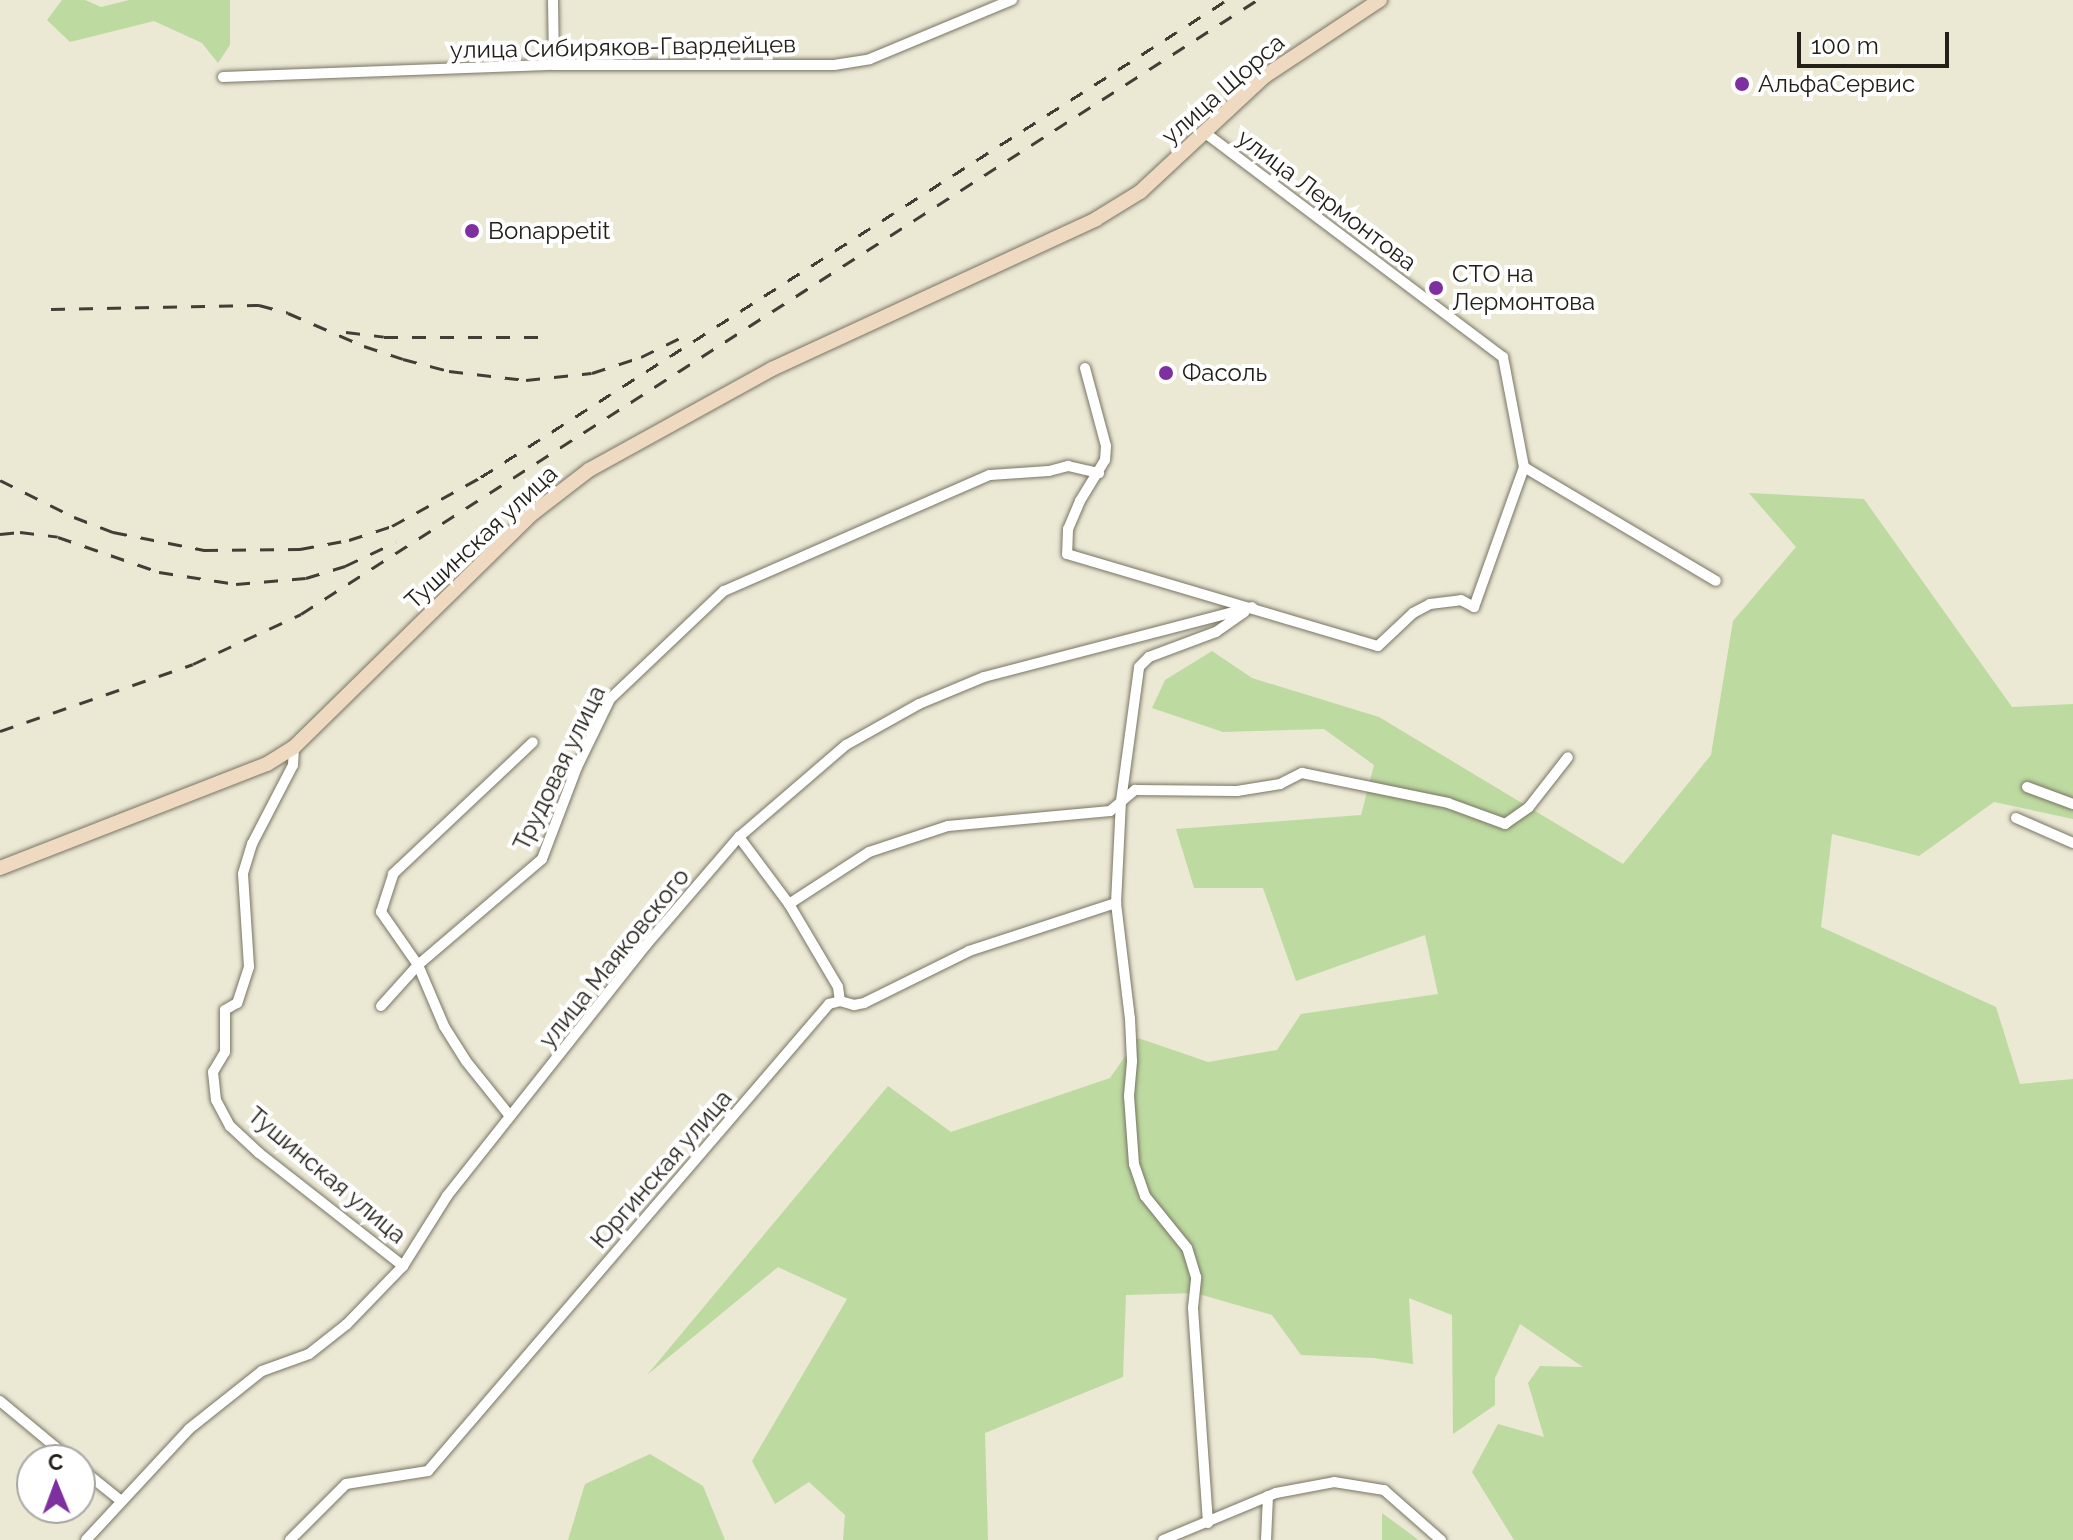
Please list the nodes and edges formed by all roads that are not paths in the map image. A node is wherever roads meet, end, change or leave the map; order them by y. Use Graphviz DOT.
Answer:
graph roads {
  1 [pos="553,0"];
  2 [pos="1012,0"];
  3 [pos="1380,0"];
  4 [pos="554,65"];
  5 [pos="223,77"];
  6 [pos="1204,132"];
  7 [pos="1140,192"];
  8 [pos="1085,368"];
  9 [pos="1524,467"];
  10 [pos="1099,473"];
  11 [pos="1716,581"];
  12 [pos="1252,607"];
  13 [pos="533,742"];
  14 [pos="294,747"];
  15 [pos="1568,757"];
  16 [pos="2027,787"];
  17 [pos="1121,801"];
  18 [pos="2073,804"];
  19 [pos="2016,818"];
  20 [pos="739,837"];
  21 [pos="2073,843"];
  22 [pos="0,868"];
  23 [pos="1116,903"];
  24 [pos="789,904"];
  25 [pos="418,965"];
  26 [pos="840,1001"];
  27 [pos="381,1006"];
  28 [pos="510,1116"];
  29 [pos="403,1266"];
  30 [pos="0,1401"];
  31 [pos="52,1444"];
  32 [pos="96,1481"];
  33 [pos="1268,1496"];
  34 [pos="120,1500"];
  35 [pos="1208,1523"];
  36 [pos="86,1540"];
  37 [pos="290,1540"];
  38 [pos="1163,1540"];
  39 [pos="1266,1540"];
  40 [pos="1441,1540"];
  1 -- 4 [label="street"];
  2 -- 4 [label="street, улица Сибиряков-Гвардейцев"];
  3 -- 6 [label="main road, улица Щорса"];
  4 -- 5 [label="street, улица Сибиряков-Гвардейцев"];
  6 -- 7 [label="main road, улица Щорса"];
  6 -- 9 [label="street, улица Лермонтова"];
  7 -- 14 [label="main road, Тушинская улица"];
  8 -- 10 [label="street"];
  9 -- 11 [label="street"];
  9 -- 12 [label="street"];
  10 -- 12 [label="street"];
  10 -- 25 [label="street, Трудовая улица"];
  12 -- 17 [label="street"];
  12 -- 20 [label="street, улица Маяковского"];
  13 -- 25 [label="street"];
  14 -- 22 [label="main road, Тушинская улица"];
  14 -- 29 [label="street, Тушинская улица"];
  15 -- 17 [label="street"];
  16 -- 18 [label="street"];
  17 -- 23 [label="street"];
  17 -- 24 [label="street"];
  19 -- 21 [label="street"];
  20 -- 24 [label="street"];
  20 -- 28 [label="street, улица Маяковского"];
  23 -- 26 [label="street"];
  23 -- 35 [label="street"];
  24 -- 26 [label="street"];
  25 -- 27 [label="street, Трудовая улица"];
  25 -- 28 [label="street"];
  26 -- 37 [label="street, Юргинская улица"];
  28 -- 29 [label="street, улица Маяковского"];
  29 -- 34 [label="street, улица Маяковского"];
  30 -- 31 [label="street"];
  32 -- 34 [label="street"];
  33 -- 35 [label="street"];
  33 -- 39 [label="street"];
  33 -- 40 [label="street"];
  34 -- 36 [label="street, улица Маяковского"];
  35 -- 38 [label="street"];
}
